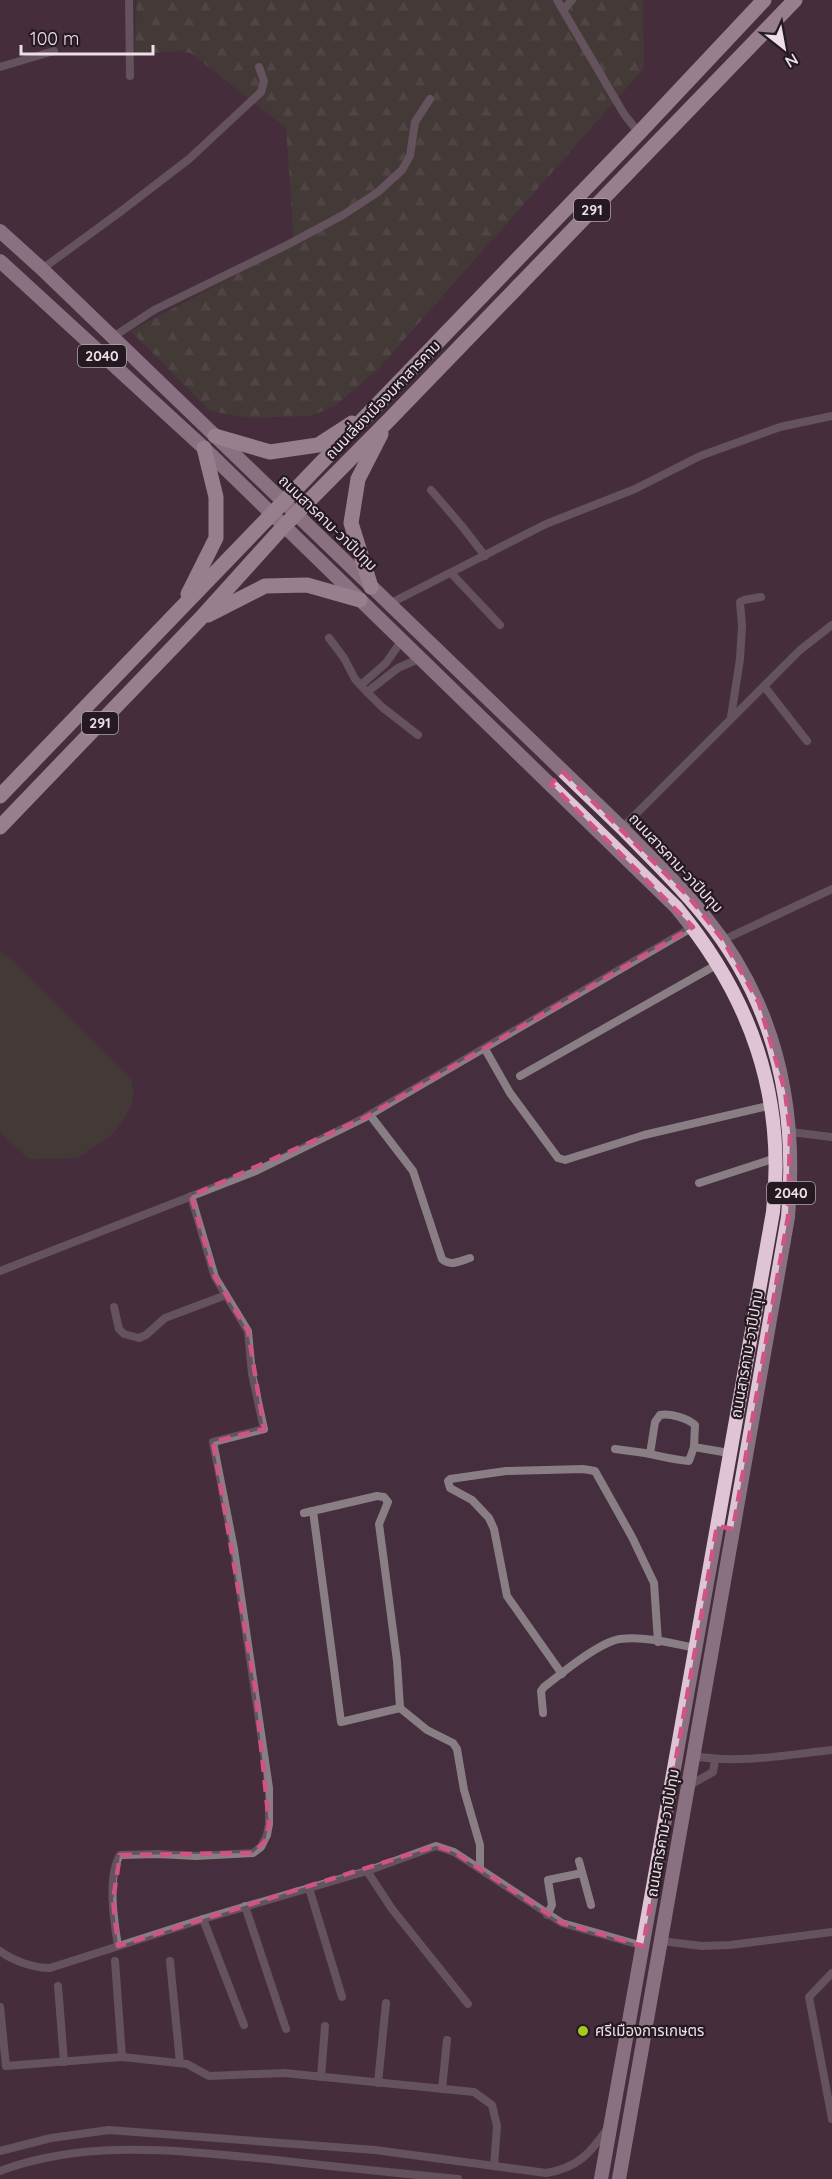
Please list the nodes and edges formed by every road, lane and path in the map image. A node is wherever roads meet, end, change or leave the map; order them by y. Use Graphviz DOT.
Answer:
graph roads {
  1 [pos="129,0"];
  2 [pos="557,0"];
  3 [pos="572,0"];
  4 [pos="764,0"];
  5 [pos="795,0"];
  6 [pos="563,10"];
  7 [pos="54,51"];
  8 [pos="0,67"];
  9 [pos="259,67"];
  10 [pos="130,76"];
  11 [pos="430,99"];
  12 [pos="639,133"];
  13 [pos="0,231"];
  14 [pos="1,261"];
  15 [pos="42,269"];
  16 [pos="113,337"];
  17 [pos="373,411"];
  18 [pos="832,416"];
  19 [pos="388,421"];
  20 [pos="215,436"];
  21 [pos="204,448"];
  22 [pos="431,490"];
  23 [pos="284,502"];
  24 [pos="272,514"];
  25 [pos="296,514"];
  26 [pos="284,526"];
  27 [pos="484,556"];
  28 [pos="451,573"];
  29 [pos="371,587"];
  30 [pos="761,597"];
  31 [pos="360,600"];
  32 [pos="389,604"];
  33 [pos="181,608"];
  34 [pos="200,620"];
  35 [pos="500,625"];
  36 [pos="832,625"];
  37 [pos="329,638"];
  38 [pos="402,640"];
  39 [pos="421,658"];
  40 [pos="764,686"];
  41 [pos="364,689"];
  42 [pos="731,717"];
  43 [pos="418,735"];
  44 [pos="807,741"];
  45 [pos="563,772"];
  46 [pos="551,784"];
  47 [pos="0,796"];
  48 [pos="0,827"];
  49 [pos="622,828"];
  50 [pos="832,889"];
  51 [pos="693,927"];
  52 [pos="723,940"];
  53 [pos="718,964"];
  54 [pos="485,1049"];
  55 [pos="520,1076"];
  56 [pos="772,1105"];
  57 [pos="370,1115"];
  58 [pos="790,1132"];
  59 [pos="832,1137"];
  60 [pos="776,1158"];
  61 [pos="699,1184"];
  62 [pos="191,1196"];
  63 [pos="470,1258"];
  64 [pos="0,1271"];
  65 [pos="226,1295"];
  66 [pos="114,1307"];
  67 [pos="694,1447"];
  68 [pos="615,1449"];
  69 [pos="729,1453"];
  70 [pos="650,1454"];
  71 [pos="717,1526"];
  72 [pos="733,1529"];
  73 [pos="658,1642"];
  74 [pos="695,1648"];
  75 [pos="562,1674"];
  76 [pos="400,1708"];
  77 [pos="543,1713"];
  78 [pos="832,1750"];
  79 [pos="693,1756"];
  80 [pos="715,1760"];
  81 [pos="688,1786"];
  82 [pos="579,1861"];
  83 [pos="480,1869"];
  84 [pos="367,1871"];
  85 [pos="582,1873"];
  86 [pos="309,1887"];
  87 [pos="591,1905"];
  88 [pos="245,1906"];
  89 [pos="547,1915"];
  90 [pos="203,1919"];
  91 [pos="832,1932"];
  92 [pos="660,1944"];
  93 [pos="118,1946"];
  94 [pos="643,1946"];
  95 [pos="0,1951"];
  96 [pos="115,1961"];
  97 [pos="170,1961"];
  98 [pos="832,1974"];
  99 [pos="58,1986"];
  100 [pos="342,1997"];
  101 [pos="386,2003"];
  102 [pos="468,2004"];
  103 [pos="0,2007"];
  104 [pos="244,2025"];
  105 [pos="325,2026"];
  106 [pos="286,2029"];
  107 [pos="447,2040"];
  108 [pos="122,2057"];
  109 [pos="64,2062"];
  110 [pos="180,2063"];
  111 [pos="321,2077"];
  112 [pos="378,2083"];
  113 [pos="442,2089"];
  114 [pos="832,2119"];
  115 [pos="610,2124"];
  116 [pos="0,2151"];
  117 [pos="494,2166"];
  118 [pos="0,2171"];
  119 [pos="458,2179"];
  120 [pos="601,2179"];
  121 [pos="618,2179"];
  1 -- 10 [label="street"];
  2 -- 6 [label="street"];
  3 -- 6 [label="street"];
  4 -- 12 [label="highway, ถนนเลี่ยงเมืองมหาสารคาม / 291"];
  5 -- 19 [label="highway, ถนนเลี่ยงเมืองมหาสารคาม / 291"];
  6 -- 12 [label="street"];
  7 -- 8 [label="street"];
  9 -- 15 [label="street"];
  11 -- 16 [label="street"];
  12 -- 17 [label="highway, ถนนเลี่ยงเมืองมหาสารคาม / 291"];
  13 -- 15 [label="main road, ถนนสารคาม-วาปีปทุม / 2040"];
  14 -- 21 [label="main road, ถนนสารคาม-วาปีปทุม / 2040"];
  15 -- 16 [label="main road, ถนนสารคาม-วาปีปทุม / 2040"];
  16 -- 20 [label="main road, ถนนสารคาม-วาปีปทุม / 2040"];
  17 -- 20 [label="highway"];
  17 -- 23 [label="highway, ถนนเลี่ยงเมืองมหาสารคาม / 291"];
  18 -- 27 [label="street"];
  19 -- 25 [label="highway, ถนนเลี่ยงเมืองมหาสารคาม / 291"];
  19 -- 29 [label="highway"];
  20 -- 23 [label="main road, ถนนสารคาม-วาปีปทุม / 2040"];
  21 -- 24 [label="main road, ถนนสารคาม-วาปีปทุม / 2040"];
  21 -- 33 [label="highway"];
  22 -- 27 [label="street"];
  23 -- 24 [label="highway, ถนนเลี่ยงเมืองมหาสารคาม / 291"];
  23 -- 25 [label="main road, ถนนสารคาม-วาปีปทุม / 2040"];
  24 -- 26 [label="main road, ถนนสารคาม-วาปีปทุม / 2040"];
  24 -- 33 [label="highway, ถนนเลี่ยงเมืองมหาสารคาม / 291"];
  25 -- 26 [label="highway, ถนนเลี่ยงเมืองมหาสารคาม / 291"];
  25 -- 29 [label="main road, ถนนสารคาม-วาปีปทุม / 2040"];
  26 -- 31 [label="main road, ถนนสารคาม-วาปีปทุม / 2040"];
  26 -- 34 [label="highway, ถนนเลี่ยงเมืองมหาสารคาม / 291"];
  27 -- 28 [label="street"];
  28 -- 32 [label="street"];
  28 -- 35 [label="street"];
  29 -- 32 [label="main road, ถนนสารคาม-วาปีปทุม / 2040"];
  30 -- 42 [label="street"];
  31 -- 34 [label="highway"];
  31 -- 38 [label="main road, ถนนสารคาม-วาปีปทุม / 2040"];
  32 -- 45 [label="main road, ถนนสารคาม-วาปีปทุม / 2040"];
  33 -- 47 [label="highway, ถนนเลี่ยงเมืองมหาสารคาม / 291"];
  34 -- 48 [label="highway, ถนนเลี่ยงเมืองมหาสารคาม / 291"];
  36 -- 40 [label="street"];
  37 -- 41 [label="street"];
  38 -- 39 [label="main road, ถนนสารคาม-วาปีปทุม / 2040"];
  38 -- 41 [label="street"];
  39 -- 41 [label="street"];
  39 -- 46 [label="main road, ถนนสารคาม-วาปีปทุม / 2040"];
  40 -- 42 [label="street"];
  40 -- 44 [label="street"];
  41 -- 43 [label="street"];
  42 -- 49 [label="street"];
  45 -- 46 [label="main road"];
  45 -- 49 [label="main road, ถนนสารคาม-วาปีปทุม / 2040"];
  46 -- 51 [label="main road, ถนนสารคาม-วาปีปทุม / 2040"];
  49 -- 52 [label="main road, ถนนสารคาม-วาปีปทุม / 2040"];
  50 -- 52 [label="street"];
  51 -- 53 [label="main road, ถนนสารคาม-วาปีปทุม / 2040"];
  51 -- 54 [label="street"];
  52 -- 58 [label="main road, ถนนสารคาม-วาปีปทุม / 2040"];
  53 -- 55 [label="street"];
  53 -- 56 [label="main road, ถนนสารคาม-วาปีปทุม / 2040"];
  54 -- 56 [label="street"];
  54 -- 57 [label="street"];
  56 -- 60 [label="main road, ถนนสารคาม-วาปีปทุม / 2040"];
  57 -- 62 [label="street"];
  57 -- 63 [label="street"];
  58 -- 59 [label="street"];
  58 -- 72 [label="main road, ถนนสารคาม-วาปีปทุม / 2040"];
  60 -- 61 [label="street"];
  60 -- 69 [label="main road, ถนนสารคาม-วาปีปทุม / 2040"];
  62 -- 64 [label="street"];
  62 -- 65 [label="street"];
  65 -- 66 [label="street"];
  65 -- 93 [label="street"];
  67 -- 69 [label="street"];
  67 -- 70 [label="street"];
  67 -- 70 [label="street"];
  68 -- 70 [label="street"];
  69 -- 71 [label="main road, ถนนสารคาม-วาปีปทุม / 2040"];
  71 -- 72 [label="main road"];
  71 -- 74 [label="main road, ถนนสารคาม-วาปีปทุม / 2040"];
  72 -- 79 [label="main road, ถนนสารคาม-วาปีปทุม / 2040"];
  73 -- 74 [label="street"];
  73 -- 75 [label="street"];
  73 -- 75 [label="street"];
  74 -- 94 [label="main road, ถนนสารคาม-วาปีปทุม / 2040"];
  75 -- 77 [label="street"];
  76 -- 76 [label="street"];
  76 -- 83 [label="street"];
  78 -- 80 [label="street"];
  79 -- 80 [label="street"];
  79 -- 81 [label="main road, ถนนสารคาม-วาปีปทุม / 2040"];
  80 -- 81 [label="street"];
  81 -- 92 [label="main road, ถนนสารคาม-วาปีปทุม / 2040"];
  82 -- 85 [label="street"];
  83 -- 84 [label="street"];
  83 -- 89 [label="street"];
  84 -- 86 [label="street"];
  84 -- 102 [label="street"];
  85 -- 87 [label="street"];
  85 -- 89 [label="street"];
  86 -- 88 [label="street"];
  86 -- 100 [label="street"];
  88 -- 90 [label="street"];
  88 -- 106 [label="street"];
  89 -- 94 [label="street"];
  90 -- 93 [label="street"];
  90 -- 104 [label="street"];
  91 -- 92 [label="street"];
  92 -- 121 [label="main road, ถนนสารคาม-วาปีปทุม"];
  93 -- 95 [label="street"];
  94 -- 115 [label="main road, ถนนสารคาม-วาปีปทุม"];
  96 -- 108 [label="street"];
  97 -- 110 [label="street"];
  98 -- 114 [label="street"];
  99 -- 109 [label="street"];
  101 -- 112 [label="street"];
  103 -- 109 [label="street"];
  105 -- 111 [label="street"];
  107 -- 113 [label="street"];
  108 -- 109 [label="street"];
  108 -- 110 [label="street"];
  110 -- 111 [label="street"];
  111 -- 112 [label="street"];
  112 -- 113 [label="street"];
  113 -- 117 [label="street"];
  115 -- 117 [label="street"];
  115 -- 120 [label="main road, ถนนสารคาม-วาปีปทุม"];
  116 -- 117 [label="street"];
  118 -- 119 [label="street"];
}
